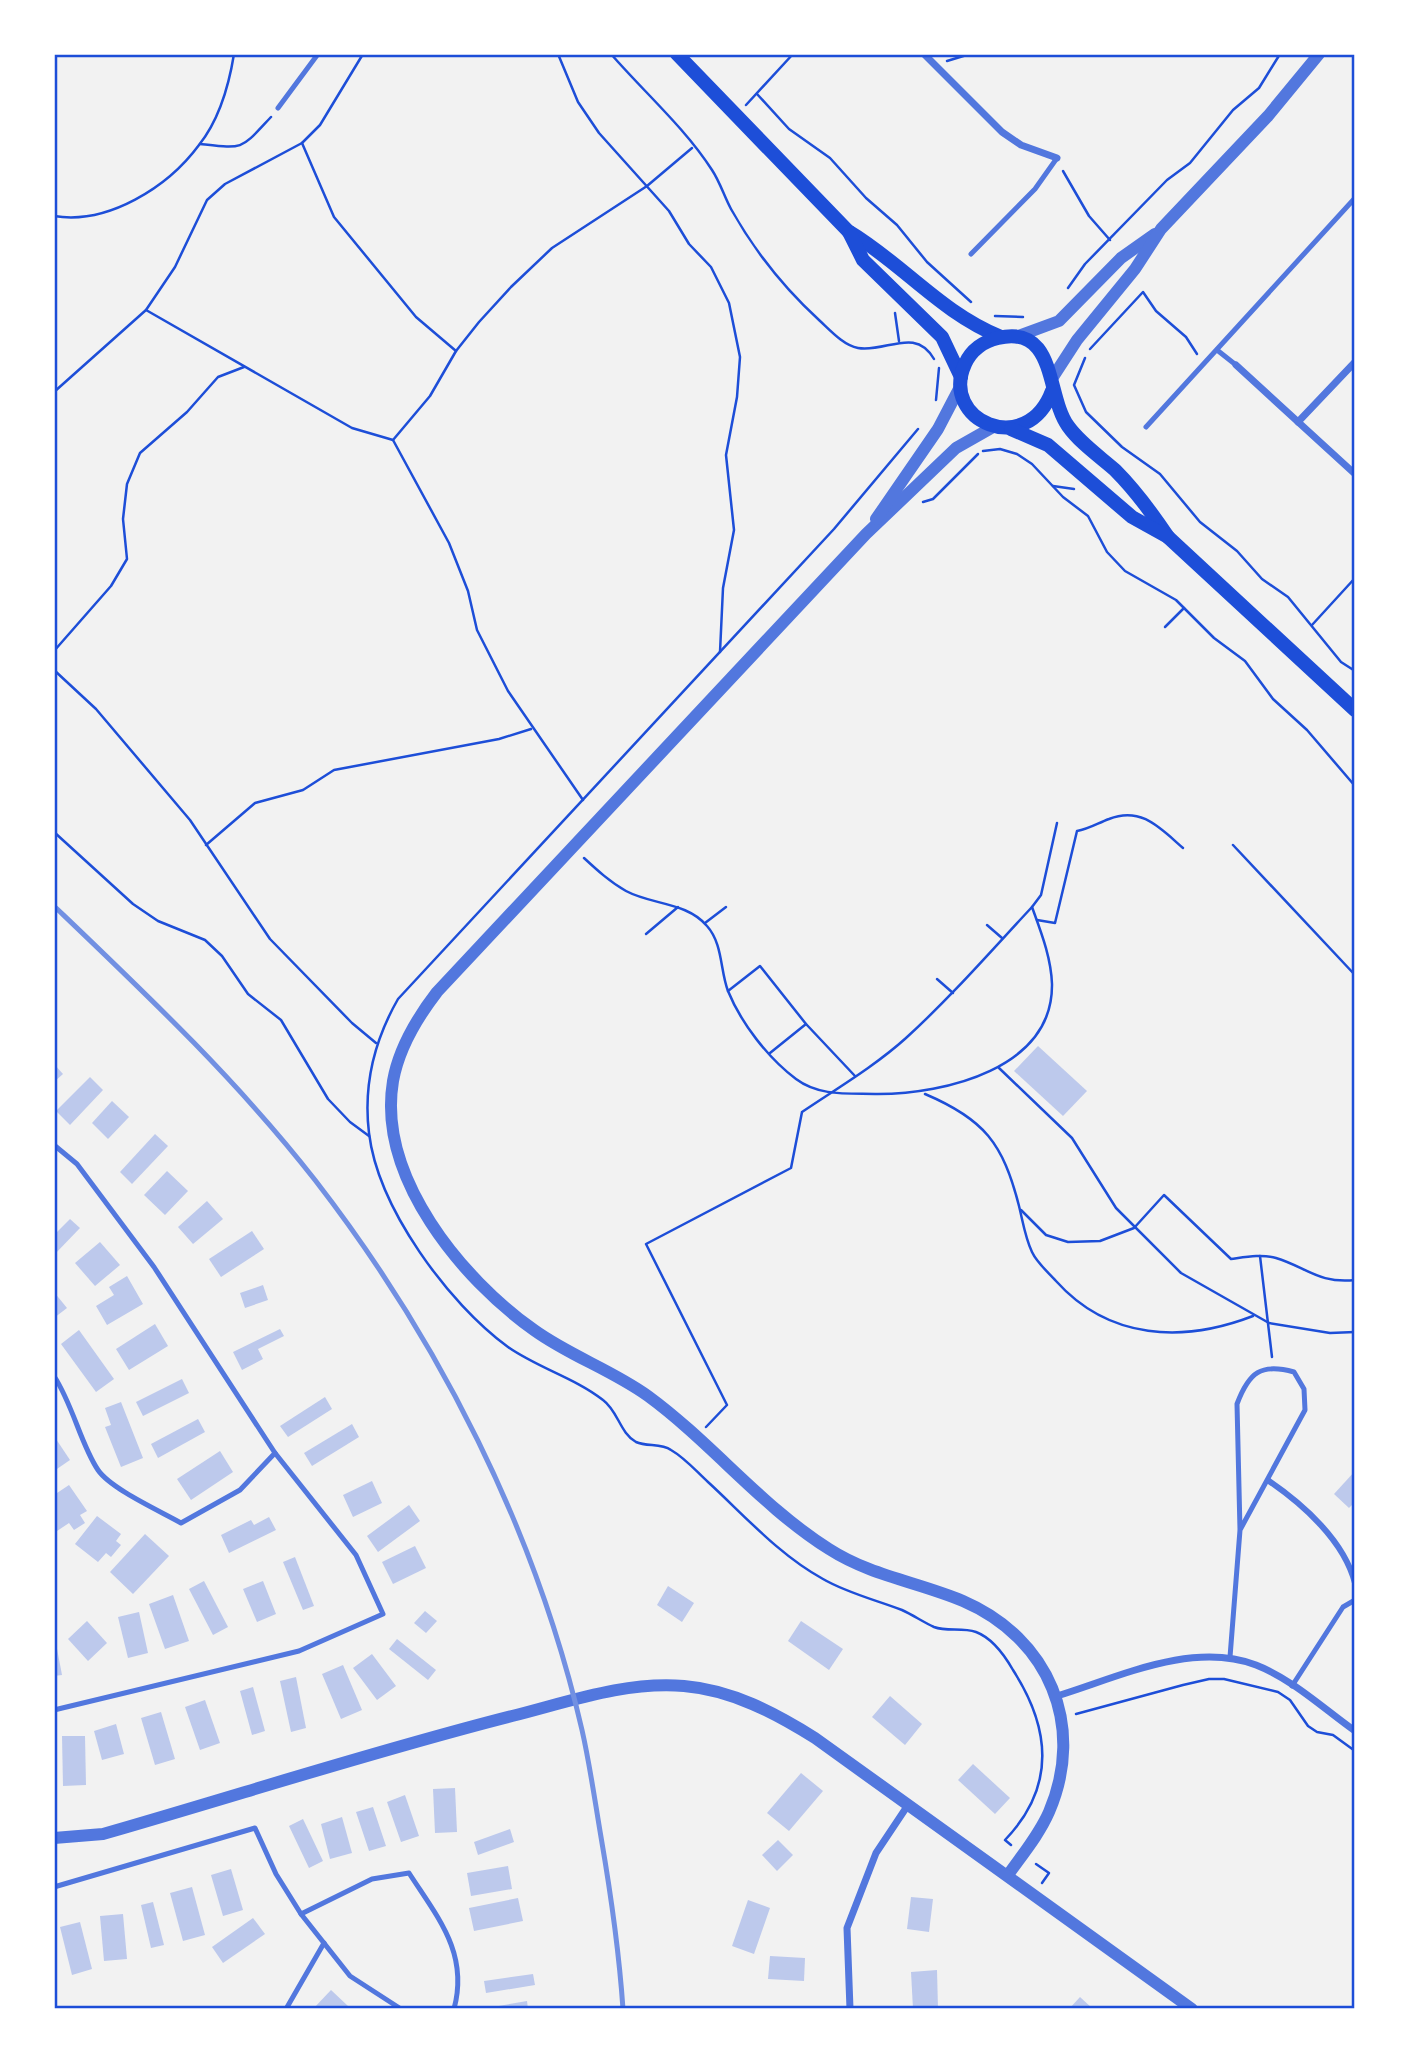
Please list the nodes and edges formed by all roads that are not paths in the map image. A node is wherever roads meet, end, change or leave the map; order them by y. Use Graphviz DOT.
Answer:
graph roads {
  1 [pos="318,54"];
  2 [pos="677,54"];
  3 [pos="924,54"];
  4 [pos="936,54"];
  5 [pos="1319,54"];
  6 [pos="930,61"];
  7 [pos="278,108"];
  8 [pos="1057,158"];
  9 [pos="1355,198"];
  10 [pos="1161,229"];
  11 [pos="848,231"];
  12 [pos="971,254"];
  13 [pos="1008,337"];
  14 [pos="1217,350"];
  15 [pos="1355,362"];
  16 [pos="1236,365"];
  17 [pos="961,381"];
  18 [pos="1052,384"];
  19 [pos="1298,422"];
  20 [pos="993,427"];
  21 [pos="1146,427"];
  22 [pos="1009,429"];
  23 [pos="1355,474"];
  24 [pos="866,534"];
  25 [pos="1168,537"];
  26 [pos="1355,710"];
  27 [pos="54,1145"];
  28 [pos="54,1376"];
  29 [pos="275,1453"];
  30 [pos="1269,1481"];
  31 [pos="1240,1530"];
  32 [pos="1355,1583"];
  33 [pos="1355,1600"];
  34 [pos="1230,1657"];
  35 [pos="1292,1686"];
  36 [pos="1057,1696"];
  37 [pos="54,1710"];
  38 [pos="1355,1731"];
  39 [pos="908,1805"];
  40 [pos="54,1838"];
  41 [pos="1008,1875"];
  42 [pos="54,1887"];
  43 [pos="301,1914"];
  44 [pos="324,1943"];
  45 [pos="286,2009"];
  46 [pos="401,2009"];
  47 [pos="454,2009"];
  48 [pos="849,2009"];
  49 [pos="1192,2009"];
  1 -- 7 [label="lane"];
  2 -- 11 [label="main road"];
  3 -- 6 [label="street"];
  4 -- 6 [label="street"];
  5 -- 10 [label="street"];
  6 -- 8 [label="street"];
  8 -- 12 [label="lane"];
  9 -- 14 [label="lane"];
  10 -- 13 [label="street"];
  10 -- 18 [label="street"];
  11 -- 13 [label="main road"];
  11 -- 17 [label="main road"];
  13 -- 17 [label="main road"];
  13 -- 18 [label="main road"];
  14 -- 16 [label="lane"];
  14 -- 21 [label="lane"];
  15 -- 19 [label="street"];
  16 -- 19 [label="street"];
  17 -- 20 [label="main road"];
  17 -- 24 [label="street"];
  18 -- 22 [label="main road"];
  18 -- 25 [label="main road"];
  19 -- 23 [label="street"];
  20 -- 22 [label="main road"];
  20 -- 24 [label="street"];
  22 -- 25 [label="main road"];
  24 -- 36 [label="street"];
  25 -- 26 [label="main road"];
  27 -- 29 [label="lane"];
  28 -- 29 [label="lane"];
  29 -- 37 [label="lane"];
  30 -- 31 [label="lane"];
  30 -- 31 [label="lane"];
  30 -- 32 [label="street"];
  31 -- 34 [label="lane"];
  33 -- 35 [label="lane"];
  34 -- 35 [label="street"];
  34 -- 36 [label="street"];
  35 -- 38 [label="street"];
  36 -- 41 [label="street"];
  39 -- 40 [label="street"];
  39 -- 41 [label="street"];
  39 -- 48 [label="street"];
  41 -- 49 [label="street"];
  42 -- 43 [label="lane"];
  43 -- 44 [label="lane"];
  43 -- 47 [label="lane"];
  44 -- 45 [label="lane"];
  44 -- 46 [label="lane"];
}
